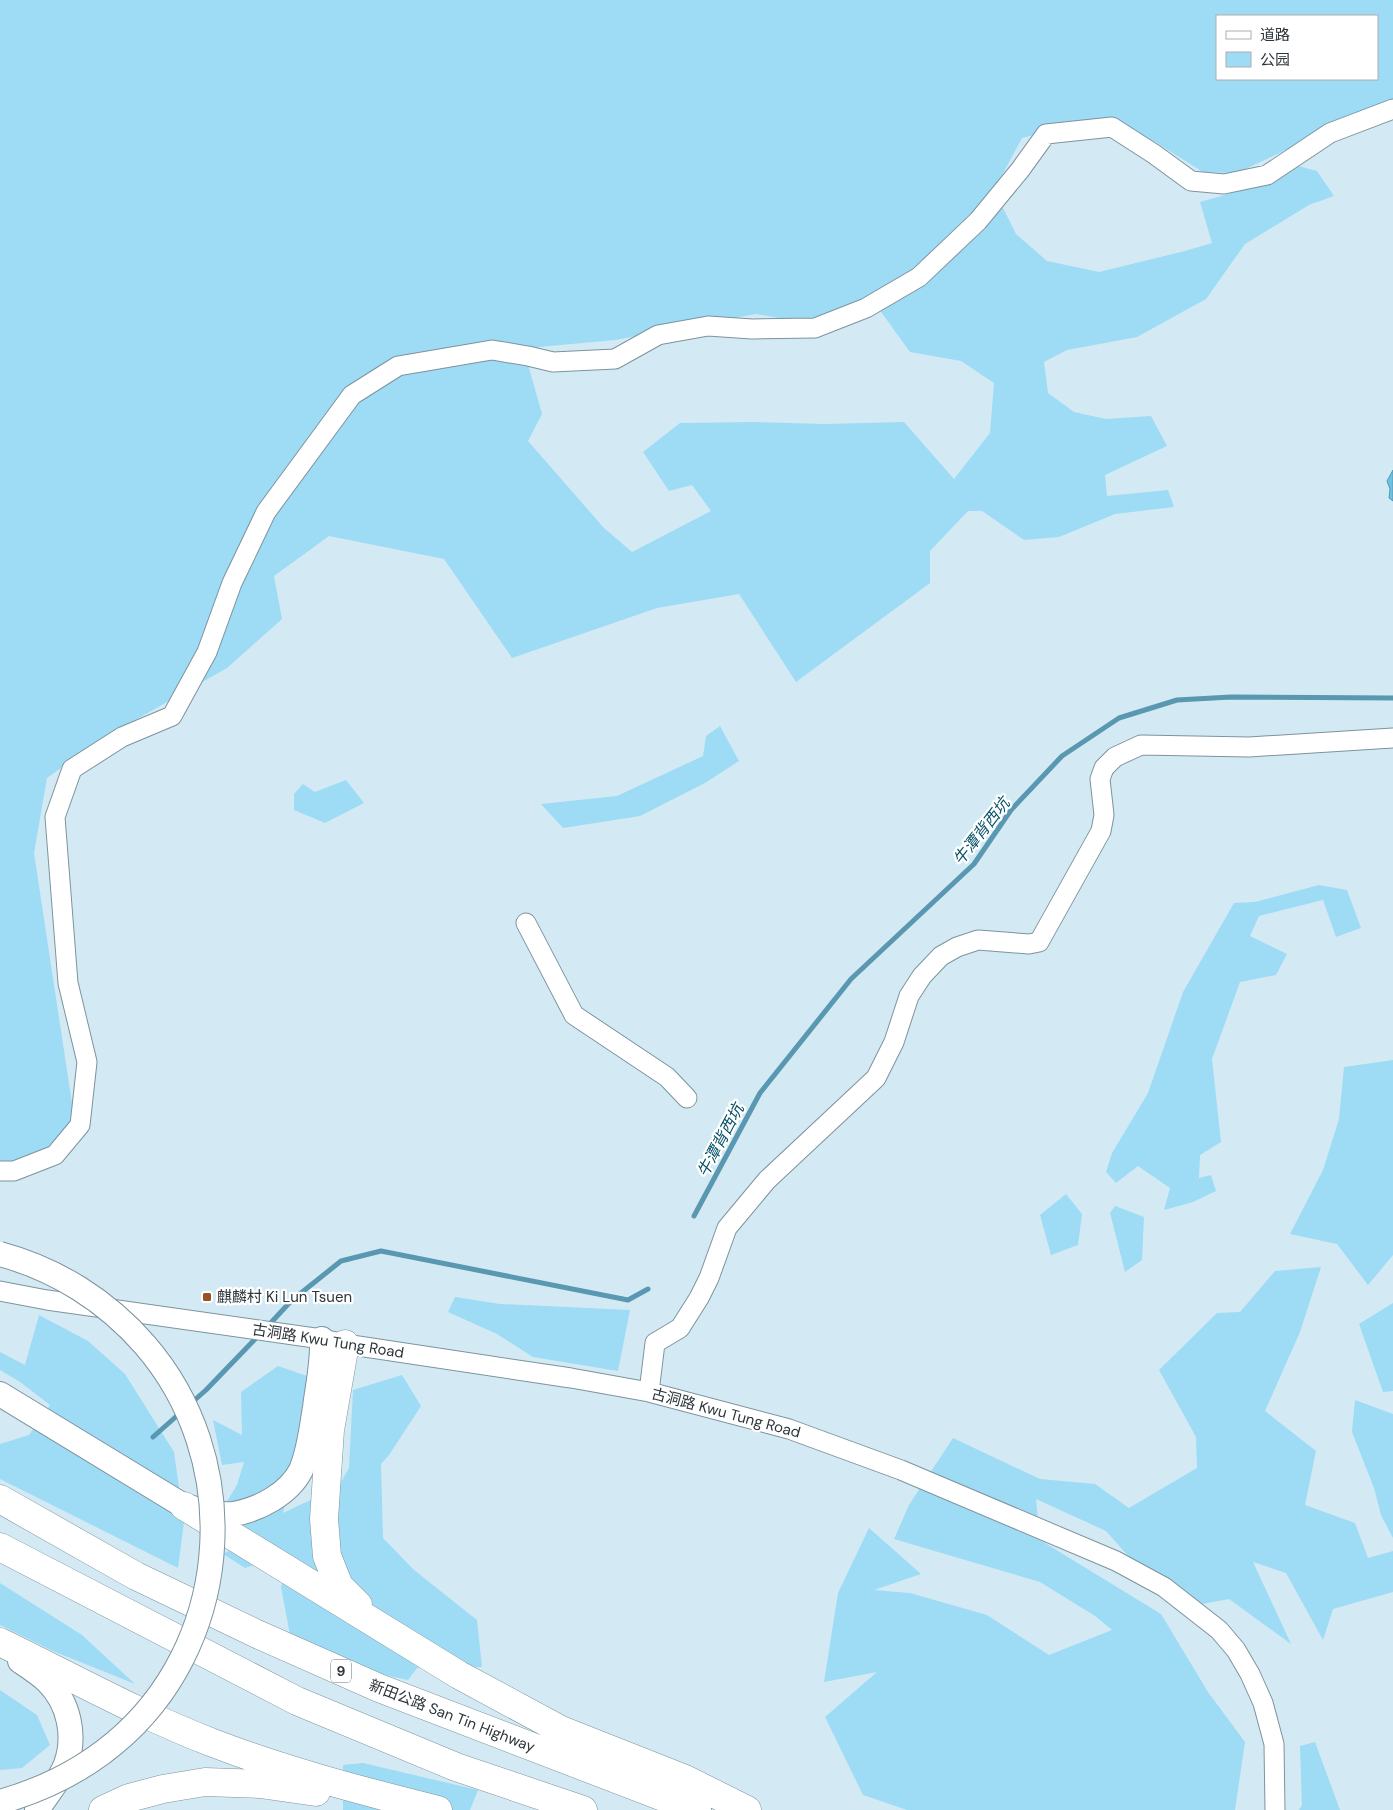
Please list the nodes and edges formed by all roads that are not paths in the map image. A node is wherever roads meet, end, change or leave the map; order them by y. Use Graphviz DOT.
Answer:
graph roads {
  1 [pos="1393,109"];
  2 [pos="1393,738"];
  3 [pos="526,923"];
  4 [pos="687,1098"];
  5 [pos="0,1171"];
  6 [pos="0,1254"];
  7 [pos="0,1291"];
  8 [pos="333,1341"];
  9 [pos="649,1392"];
  10 [pos="2,1394"];
  11 [pos="0,1499"];
  12 [pos="184,1506"];
  13 [pos="0,1547"];
  14 [pos="376,1622"];
  15 [pos="0,1642"];
  16 [pos="0,1646"];
  17 [pos="0,1802"];
  18 [pos="37,1810"];
  19 [pos="103,1810"];
  20 [pos="416,1810"];
  21 [pos="438,1810"];
  22 [pos="583,1810"];
  23 [pos="697,1810"];
  24 [pos="747,1810"];
  25 [pos="1275,1810"];
  1 -- 5 [label="street"];
  2 -- 9 [label="street"];
  3 -- 4 [label="street"];
  6 -- 17 [label="main road, bridge"];
  7 -- 8 [label="street, 古洞路 Kwu Tung Road"];
  8 -- 9 [label="street, 古洞路 Kwu Tung Road"];
  8 -- 12 [label="main road"];
  8 -- 14 [label="highway"];
  9 -- 25 [label="street, 古洞路 Kwu Tung Road"];
  10 -- 12 [label="main road"];
  11 -- 23 [label="highway, 新田公路 San Tin Highway / 9"];
  12 -- 14 [label="highway"];
  13 -- 22 [label="highway"];
  14 -- 24 [label="highway"];
  15 -- 21 [label="highway"];
  16 -- 18 [label="main road"];
  19 -- 20 [label="highway"];
}
